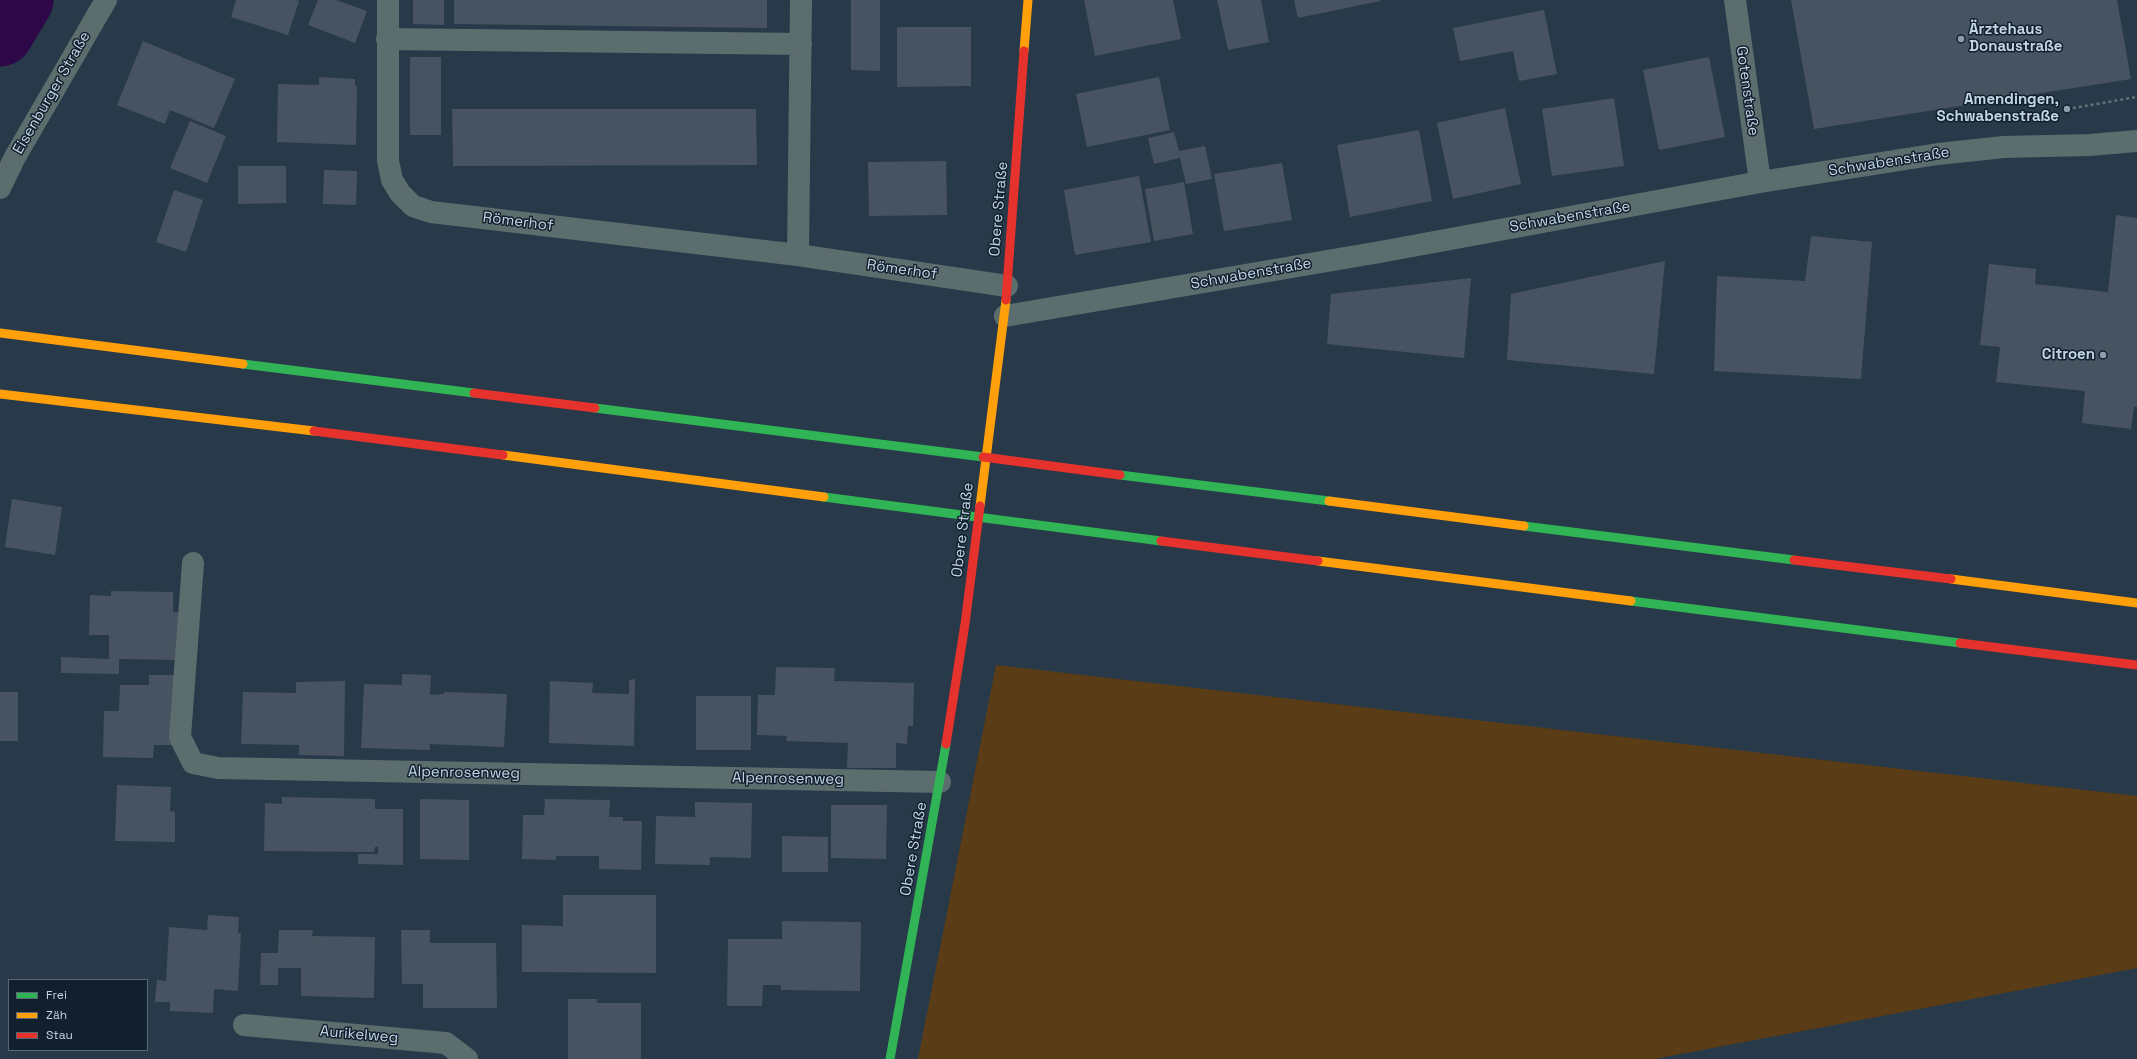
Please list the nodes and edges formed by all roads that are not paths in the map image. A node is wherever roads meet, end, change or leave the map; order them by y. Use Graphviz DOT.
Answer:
graph roads {
  1 [pos="106,0"];
  2 [pos="388,0"];
  3 [pos="801,0"];
  4 [pos="1028,0"];
  5 [pos="1735,0"];
  6 [pos="387,39"];
  7 [pos="801,44"];
  8 [pos="2137,141"];
  9 [pos="1760,182"];
  10 [pos="0,188"];
  11 [pos="798,255"];
  12 [pos="1007,286"];
  13 [pos="1005,316"];
  14 [pos="0,332"];
  15 [pos="0,394"];
  16 [pos="193,563"];
  17 [pos="2137,603"];
  18 [pos="2137,665"];
  19 [pos="940,782"];
  20 [pos="244,1025"];
  21 [pos="467,1059"];
  22 [pos="890,1059"];
  1 -- 10 [label="street, Eisenburger Straße"];
  2 -- 6 [label="street, Römerhof"];
  3 -- 7 [label="street"];
  4 -- 12 [label="main road, Obere Straße"];
  5 -- 9 [label="street, Gotenstraße"];
  6 -- 7 [label="street"];
  6 -- 11 [label="street, Römerhof"];
  7 -- 11 [label="street"];
  8 -- 9 [label="street, Schwabenstraße"];
  9 -- 13 [label="street, Schwabenstraße"];
  11 -- 12 [label="street, Römerhof"];
  12 -- 13 [label="main road, Obere Straße"];
  13 -- 19 [label="main road, Obere Straße"];
  14 -- 17 [label="main road"];
  15 -- 18 [label="main road"];
  16 -- 19 [label="street, Alpenrosenweg"];
  19 -- 22 [label="main road, Obere Straße"];
  20 -- 21 [label="street, Aurikelweg"];
}
